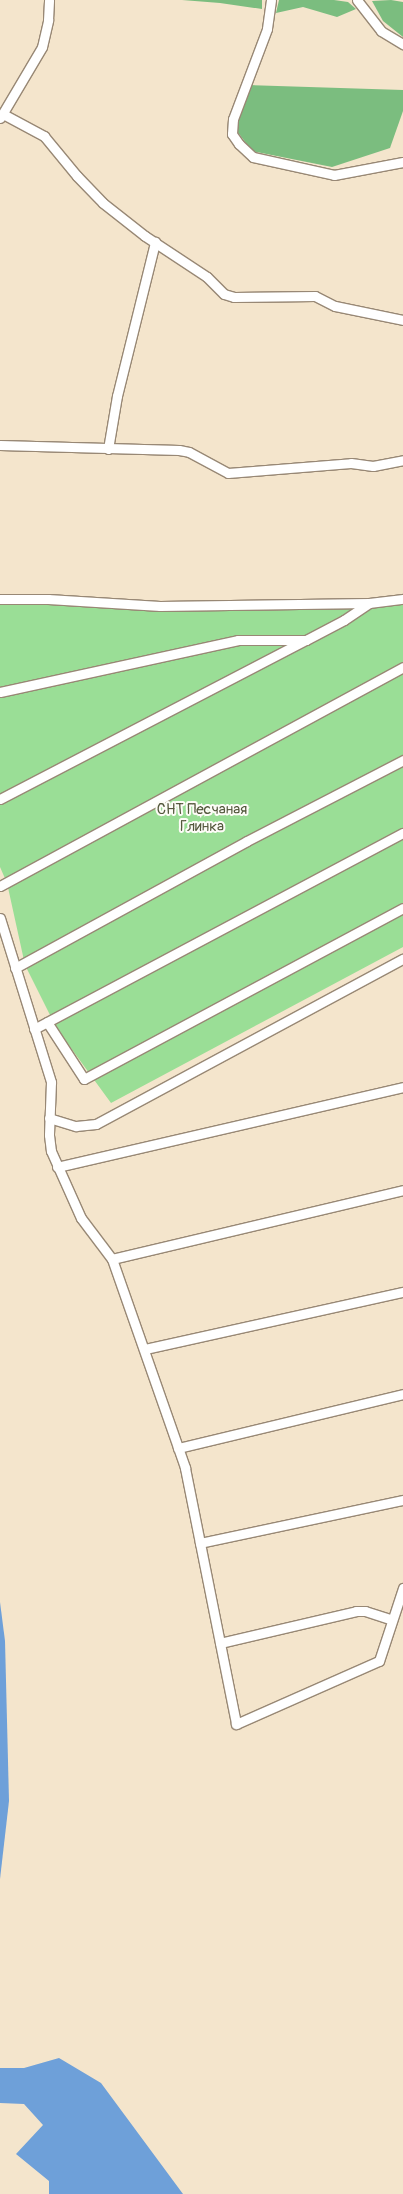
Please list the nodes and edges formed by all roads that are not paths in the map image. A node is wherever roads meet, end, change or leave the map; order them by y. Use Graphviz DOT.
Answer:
graph roads {
  1 [pos="49,0"];
  2 [pos="271,0"];
  3 [pos="357,0"];
  4 [pos="403,44"];
  5 [pos="1,116"];
  6 [pos="403,162"];
  7 [pos="154,242"];
  8 [pos="403,320"];
  9 [pos="0,445"];
  10 [pos="108,449"];
  11 [pos="403,460"];
  12 [pos="403,599"];
  13 [pos="0,600"];
  14 [pos="369,603"];
  15 [pos="306,640"];
  16 [pos="403,667"];
  17 [pos="0,692"];
  18 [pos="403,760"];
  19 [pos="0,799"];
  20 [pos="403,833"];
  21 [pos="0,886"];
  22 [pos="403,908"];
  23 [pos="0,918"];
  24 [pos="403,959"];
  25 [pos="15,968"];
  26 [pos="47,1022"];
  27 [pos="34,1028"];
  28 [pos="403,1087"];
  29 [pos="49,1118"];
  30 [pos="57,1167"];
  31 [pos="403,1190"];
  32 [pos="112,1259"];
  33 [pos="403,1292"];
  34 [pos="145,1350"];
  35 [pos="403,1394"];
  36 [pos="178,1448"];
  37 [pos="403,1500"];
  38 [pos="200,1543"];
  39 [pos="403,1588"];
  40 [pos="392,1620"];
  41 [pos="220,1643"];
  1 -- 5 [label="street"];
  2 -- 6 [label="street"];
  3 -- 4 [label="street"];
  5 -- 7 [label="street"];
  7 -- 8 [label="street"];
  7 -- 10 [label="street"];
  9 -- 10 [label="street"];
  10 -- 11 [label="street"];
  12 -- 14 [label="street"];
  13 -- 14 [label="street"];
  14 -- 15 [label="street"];
  15 -- 17 [label="street"];
  15 -- 19 [label="street"];
  16 -- 21 [label="street"];
  18 -- 25 [label="street"];
  20 -- 26 [label="street"];
  22 -- 26 [label="street"];
  23 -- 25 [label="street"];
  24 -- 29 [label="street"];
  25 -- 27 [label="street"];
  26 -- 27 [label="street"];
  27 -- 29 [label="street"];
  28 -- 30 [label="street"];
  29 -- 30 [label="street"];
  30 -- 32 [label="street"];
  31 -- 32 [label="street"];
  32 -- 34 [label="street"];
  33 -- 34 [label="street"];
  34 -- 36 [label="street"];
  35 -- 36 [label="street"];
  36 -- 38 [label="street"];
  37 -- 38 [label="street"];
  38 -- 41 [label="street"];
  39 -- 40 [label="street"];
  40 -- 41 [label="street"];
  40 -- 41 [label="street"];
}
